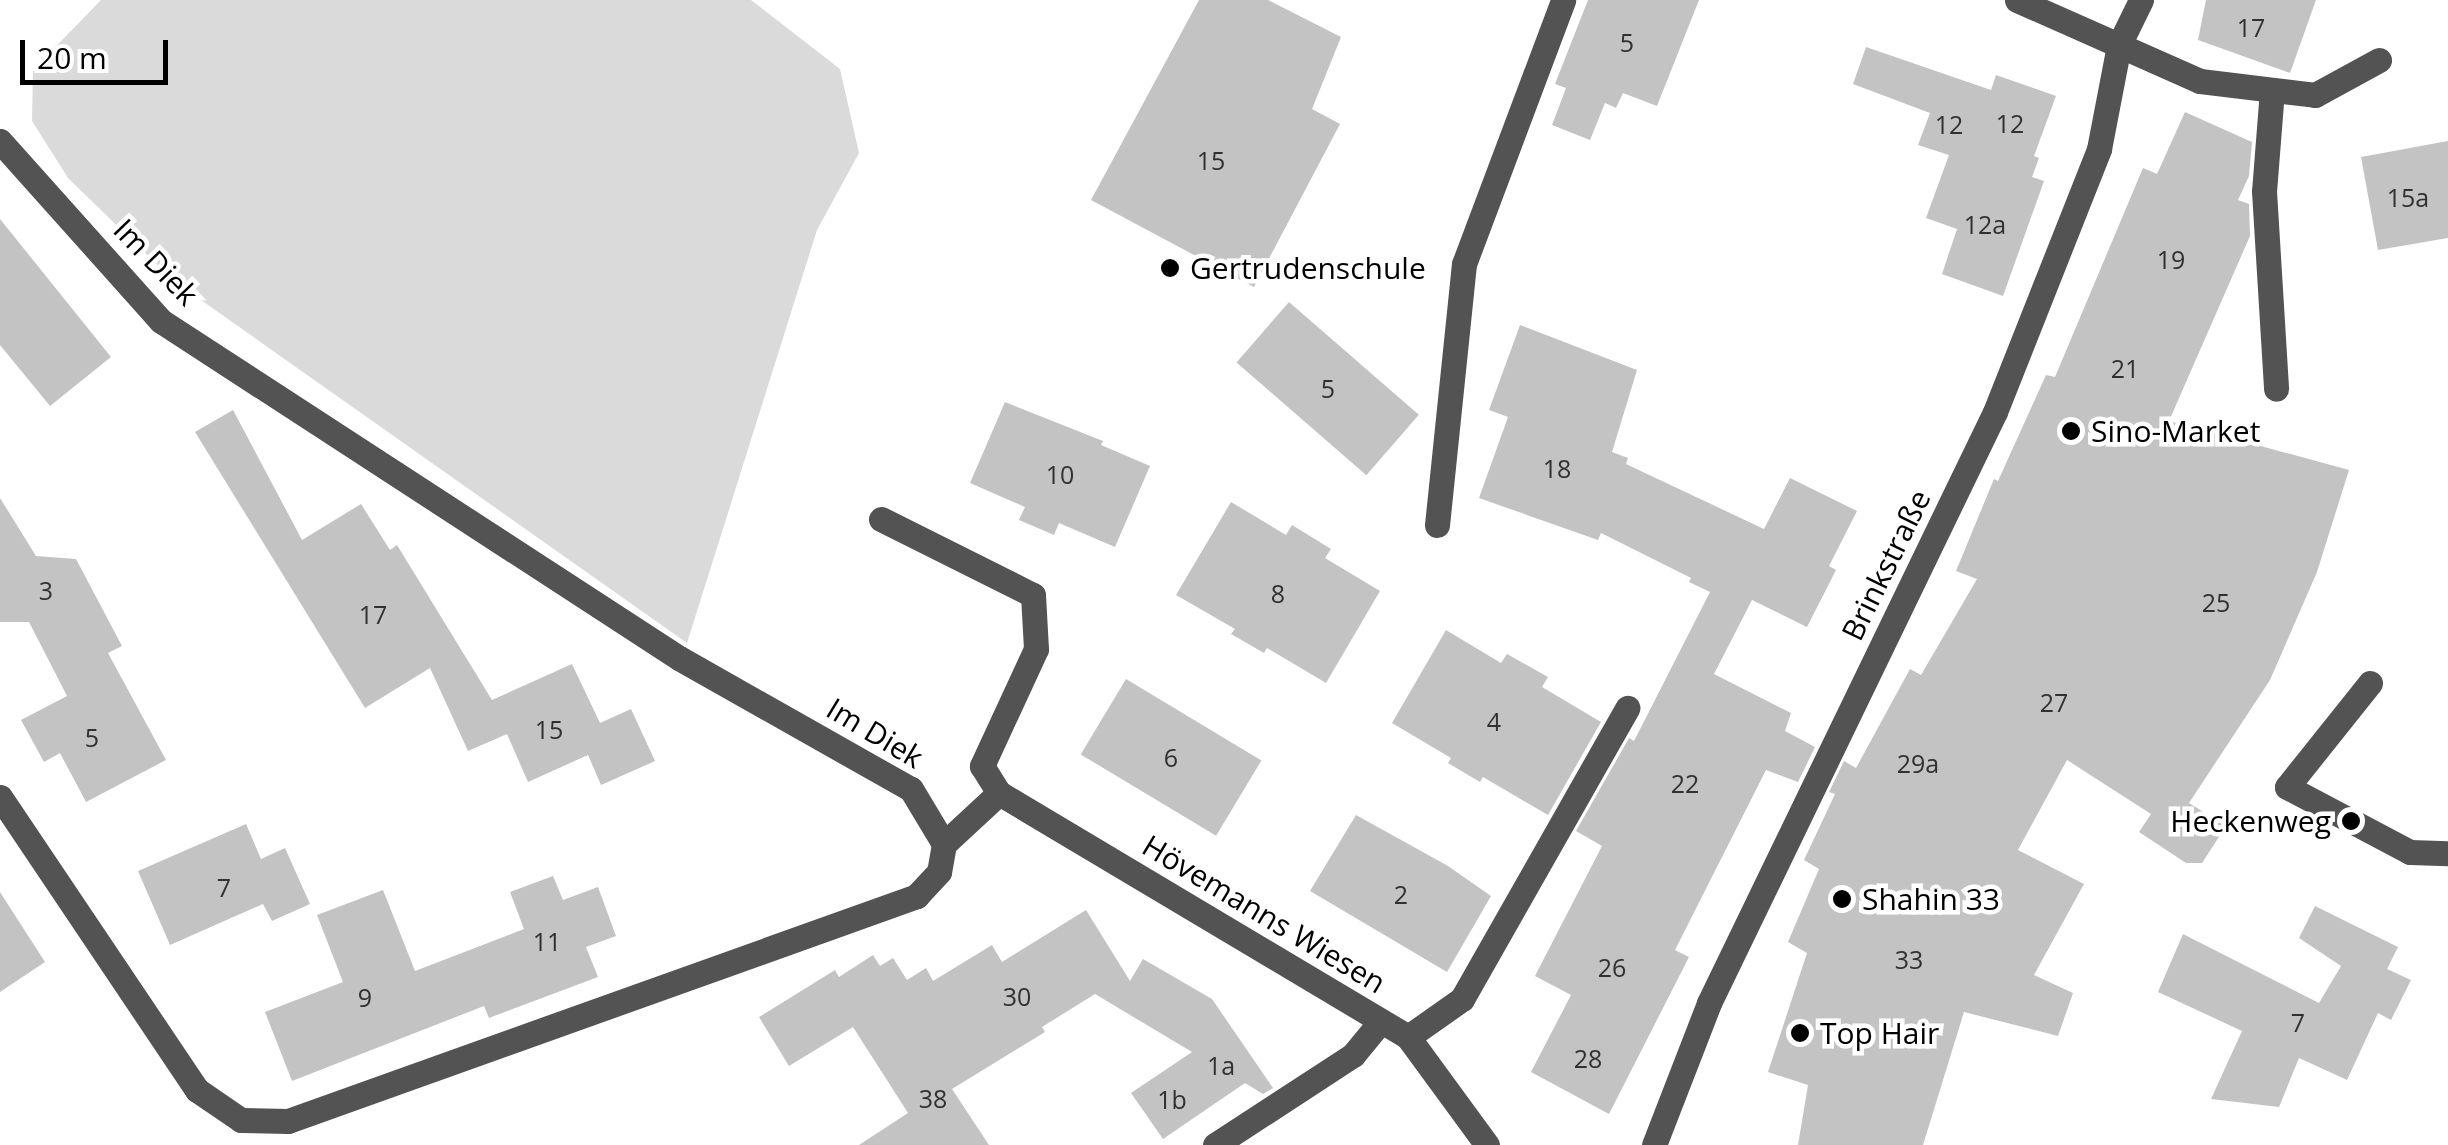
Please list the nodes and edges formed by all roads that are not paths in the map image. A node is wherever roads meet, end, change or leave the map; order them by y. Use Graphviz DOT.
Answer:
graph roads {
  1 [pos="1562,0"];
  2 [pos="2016,0"];
  3 [pos="2141,0"];
  4 [pos="2119,44"];
  5 [pos="2379,60"];
  6 [pos="2272,90"];
  7 [pos="0,142"];
  8 [pos="2276,389"];
  9 [pos="881,519"];
  10 [pos="1437,525"];
  11 [pos="2370,683"];
  12 [pos="1627,708"];
  13 [pos="999,794"];
  14 [pos="0,797"];
  15 [pos="944,844"];
  16 [pos="2448,853"];
  17 [pos="1381,1021"];
  18 [pos="1408,1037"];
  19 [pos="1215,1145"];
  20 [pos="1487,1145"];
  21 [pos="1654,1145"];
  1 -- 10 [label="street"];
  2 -- 4 [label="street"];
  3 -- 4 [label="street, Brinkstraße"];
  4 -- 6 [label="street"];
  4 -- 21 [label="street, Brinkstraße"];
  5 -- 6 [label="street"];
  6 -- 8 [label="street"];
  7 -- 15 [label="street, Im Diek"];
  9 -- 13 [label="street, Hövemanns Wiesen"];
  11 -- 16 [label="street"];
  12 -- 18 [label="street"];
  13 -- 15 [label="street"];
  13 -- 17 [label="street, Hövemanns Wiesen"];
  14 -- 15 [label="street"];
  17 -- 18 [label="street, Hövemanns Wiesen"];
  17 -- 19 [label="street"];
  18 -- 20 [label="street, Hövemanns Wiesen"];
}
